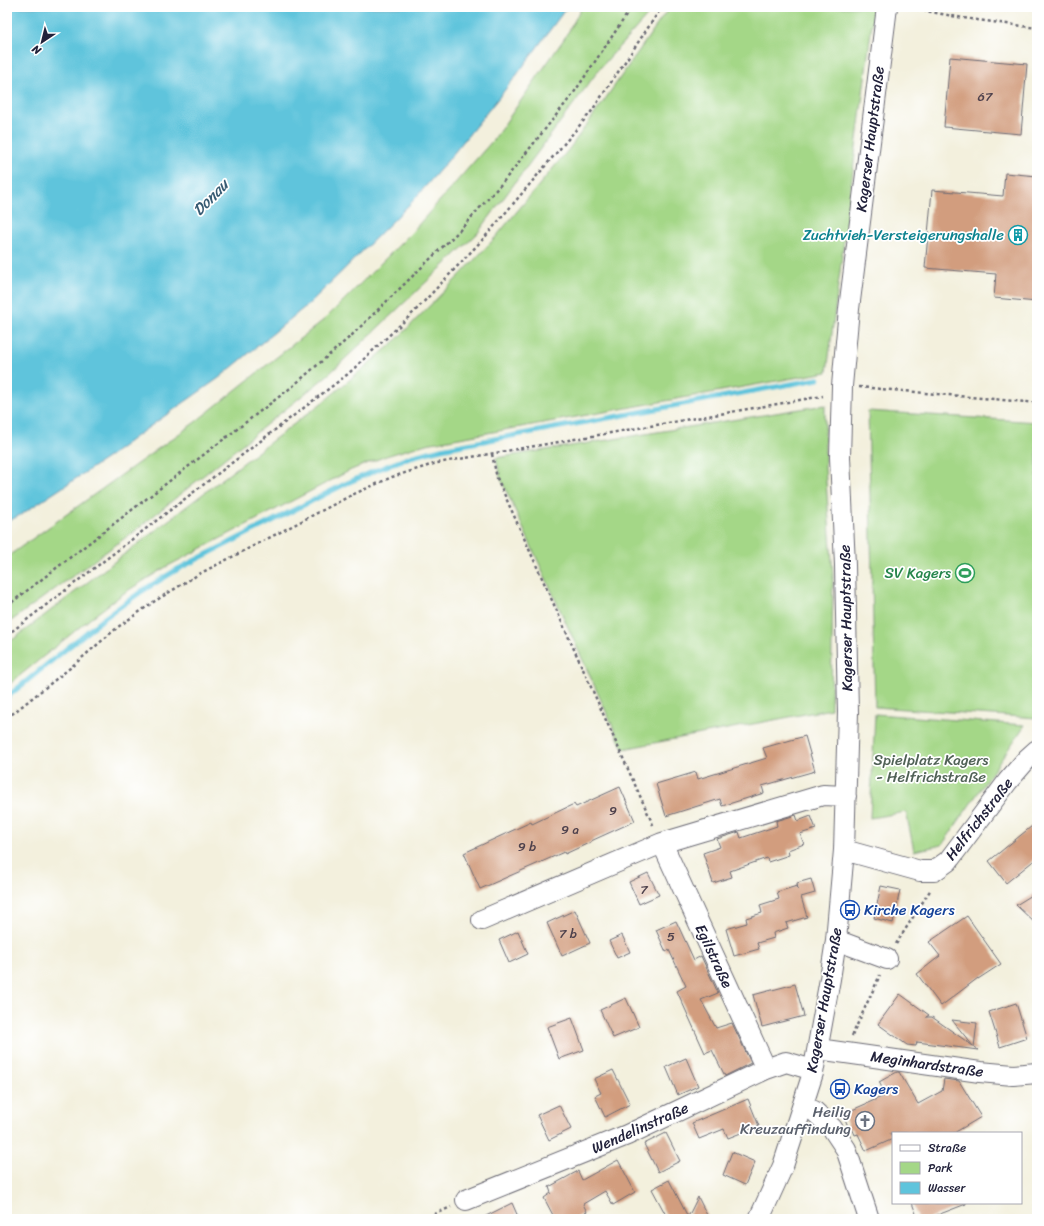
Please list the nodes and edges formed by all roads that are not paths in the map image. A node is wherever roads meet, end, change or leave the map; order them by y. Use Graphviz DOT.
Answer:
graph roads {
  1 [pos="887,7"];
  2 [pos="1037,750"];
  3 [pos="846,796"];
  4 [pos="662,843"];
  5 [pos="844,850"];
  6 [pos="482,920"];
  7 [pos="836,940"];
  8 [pos="887,959"];
  9 [pos="818,1049"];
  10 [pos="766,1069"];
  11 [pos="813,1070"];
  12 [pos="1037,1073"];
  13 [pos="803,1108"];
  14 [pos="466,1200"];
  15 [pos="760,1219"];
  16 [pos="869,1219"];
  1 -- 3 [label="street, Kagerser Hauptstraße"];
  2 -- 5 [label="street, Helfrichstraße"];
  3 -- 4 [label="street"];
  3 -- 5 [label="street, Kagerser Hauptstraße"];
  4 -- 6 [label="street"];
  4 -- 10 [label="street, Egilstraße"];
  5 -- 7 [label="street, Kagerser Hauptstraße"];
  7 -- 8 [label="street"];
  7 -- 9 [label="street, Kagerser Hauptstraße"];
  9 -- 11 [label="street, Kagerser Hauptstraße"];
  9 -- 12 [label="street, Meginhardstraße"];
  10 -- 11 [label="street, Wendelinstraße"];
  10 -- 14 [label="street, Wendelinstraße"];
  11 -- 13 [label="street, Kagerser Hauptstraße"];
  13 -- 15 [label="street, Kagerser Hauptstraße"];
  13 -- 16 [label="street"];
}
